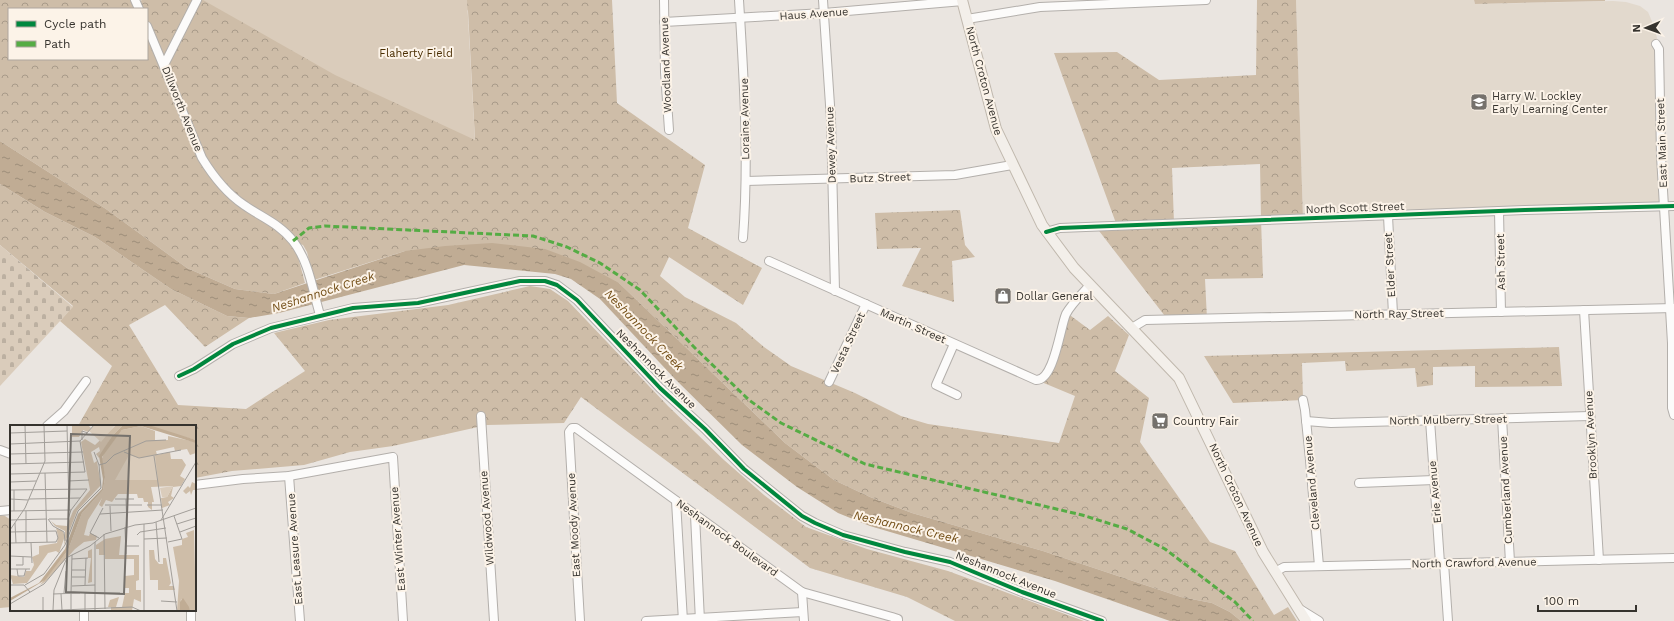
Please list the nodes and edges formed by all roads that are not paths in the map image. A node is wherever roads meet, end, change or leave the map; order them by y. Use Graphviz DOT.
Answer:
graph roads {
  1 [pos="197,0"];
  2 [pos="664,0"];
  3 [pos="739,0"];
  4 [pos="823,0"];
  5 [pos="1206,0"];
  6 [pos="962,1"];
  7 [pos="1163,1"];
  8 [pos="824,13"];
  9 [pos="741,18"];
  10 [pos="967,19"];
  11 [pos="664,22"];
  12 [pos="148,28"];
  13 [pos="1656,44"];
  14 [pos="164,65"];
  15 [pos="669,130"];
  16 [pos="1012,165"];
  17 [pos="832,179"];
  18 [pos="746,181"];
  19 [pos="1664,206"];
  20 [pos="1674,206"];
  21 [pos="1499,211"];
  22 [pos="1388,216"];
  23 [pos="1046,232"];
  24 [pos="743,238"];
  25 [pos="769,261"];
  26 [pos="1090,285"];
  27 [pos="835,291"];
  28 [pos="866,304"];
  29 [pos="1672,308"];
  30 [pos="1584,310"];
  31 [pos="1501,312"];
  32 [pos="319,313"];
  33 [pos="1393,314"];
  34 [pos="1132,328"];
  35 [pos="954,344"];
  36 [pos="179,376"];
  37 [pos="86,381"];
  38 [pos="830,382"];
  39 [pos="957,395"];
  40 [pos="1303,400"];
  41 [pos="1673,412"];
  42 [pos="480,416"];
  43 [pos="1590,416"];
  44 [pos="1502,418"];
  45 [pos="1430,420"];
  46 [pos="1306,421"];
  47 [pos="48,425"];
  48 [pos="571,429"];
  49 [pos="0,450"];
  50 [pos="10,454"];
  51 [pos="289,476"];
  52 [pos="1434,480"];
  53 [pos="1359,483"];
  54 [pos="196,485"];
  55 [pos="676,501"];
  56 [pos="10,510"];
  57 [pos="0,511"];
  58 [pos="695,515"];
  59 [pos="1674,558"];
  60 [pos="1599,560"];
  61 [pos="1510,562"];
  62 [pos="1442,563"];
  63 [pos="1319,566"];
  64 [pos="1275,572"];
  65 [pos="802,592"];
  66 [pos="1297,608"];
  67 [pos="191,611"];
  68 [pos="803,612"];
  69 [pos="700,619"];
  70 [pos="683,620"];
  71 [pos="898,620"];
  72 [pos="1450,620"];
  73 [pos="192,621"];
  74 [pos="300,621"];
  75 [pos="403,621"];
  76 [pos="494,621"];
  77 [pos="580,621"];
  78 [pos="646,621"];
  79 [pos="804,621"];
  80 [pos="1102,621"];
  81 [pos="1306,621"];
  82 [pos="1319,621"];
  1 -- 14 [label="street"];
  2 -- 11 [label="street, Woodland Avenue"];
  3 -- 9 [label="street, Loraine Avenue"];
  4 -- 8 [label="street, Dewey Avenue"];
  5 -- 7 [label="street"];
  6 -- 8 [label="street, Haus Avenue"];
  6 -- 10 [label="main road, North Croton Avenue"];
  7 -- 10 [label="street"];
  8 -- 9 [label="street, Haus Avenue"];
  8 -- 17 [label="street, Dewey Avenue"];
  9 -- 11 [label="street, Haus Avenue"];
  9 -- 18 [label="street, Loraine Avenue"];
  10 -- 16 [label="main road, North Croton Avenue"];
  11 -- 15 [label="street, Woodland Avenue"];
  12 -- 14 [label="street, Dillworth Avenue"];
  13 -- 19 [label="street, East Main Street"];
  14 -- 32 [label="street, Dillworth Avenue"];
  16 -- 17 [label="street, Butz Street"];
  16 -- 23 [label="main road, North Croton Avenue"];
  17 -- 18 [label="street, Butz Street"];
  17 -- 27 [label="street, Dewey Avenue"];
  18 -- 24 [label="street, Loraine Avenue"];
  19 -- 20 [label="street, North Scott Street"];
  19 -- 21 [label="street, North Scott Street"];
  19 -- 29 [label="street, East Main Street"];
  21 -- 22 [label="street, North Scott Street"];
  21 -- 31 [label="street, Ash Street"];
  22 -- 23 [label="street, North Scott Street"];
  22 -- 33 [label="street, Elder Street"];
  23 -- 26 [label="main road, North Croton Avenue"];
  25 -- 27 [label="street, Martin Street"];
  26 -- 34 [label="main road, North Croton Avenue"];
  26 -- 35 [label="street, Martin Street"];
  27 -- 28 [label="street, Martin Street"];
  28 -- 35 [label="street, Martin Street"];
  28 -- 38 [label="street, Vesta Street"];
  29 -- 30 [label="street, North Ray Street"];
  29 -- 41 [label="street, East Main Street"];
  30 -- 31 [label="street, North Ray Street"];
  30 -- 43 [label="street, Brooklyn Avenue"];
  31 -- 33 [label="street, North Ray Street"];
  32 -- 36 [label="street, Neshannock Avenue"];
  32 -- 80 [label="street, Neshannock Avenue"];
  33 -- 34 [label="street, North Ray Street"];
  34 -- 64 [label="main road, North Croton Avenue"];
  35 -- 39 [label="street"];
  37 -- 47 [label="street"];
  40 -- 46 [label="street, Cleveland Avenue"];
  42 -- 76 [label="street, Wildwood Avenue"];
  43 -- 44 [label="street, North Mulberry Street"];
  43 -- 60 [label="street, Brooklyn Avenue"];
  44 -- 45 [label="street, North Mulberry Street"];
  44 -- 61 [label="street, Cumberland Avenue"];
  45 -- 46 [label="street, North Mulberry Street"];
  45 -- 52 [label="street, Erie Avenue"];
  46 -- 63 [label="street, Cleveland Avenue"];
  48 -- 55 [label="street, Neshannock Boulevard"];
  48 -- 77 [label="street, East Moody Avenue"];
  49 -- 50 [label="street"];
  51 -- 54 [label="street"];
  51 -- 74 [label="street, East Leasure Avenue"];
  51 -- 75 [label="street, East Winter Avenue"];
  52 -- 53 [label="street"];
  52 -- 62 [label="street, Erie Avenue"];
  55 -- 58 [label="street, Neshannock Boulevard"];
  55 -- 70 [label="street"];
  56 -- 57 [label="street"];
  58 -- 65 [label="street, Neshannock Boulevard"];
  58 -- 69 [label="street"];
  59 -- 60 [label="street, North Crawford Avenue"];
  60 -- 61 [label="street, North Crawford Avenue"];
  61 -- 62 [label="street, North Crawford Avenue"];
  62 -- 63 [label="street, North Crawford Avenue"];
  62 -- 72 [label="street, Erie Avenue"];
  63 -- 64 [label="street, North Crawford Avenue"];
  64 -- 66 [label="main road, North Croton Avenue"];
  65 -- 68 [label="street"];
  65 -- 71 [label="street, Neshannock Boulevard"];
  66 -- 81 [label="main road, North Croton Avenue"];
  66 -- 82 [label="street"];
  67 -- 73 [label="street"];
  68 -- 69 [label="street"];
  68 -- 79 [label="street"];
  69 -- 70 [label="street"];
  70 -- 78 [label="street"];
}
